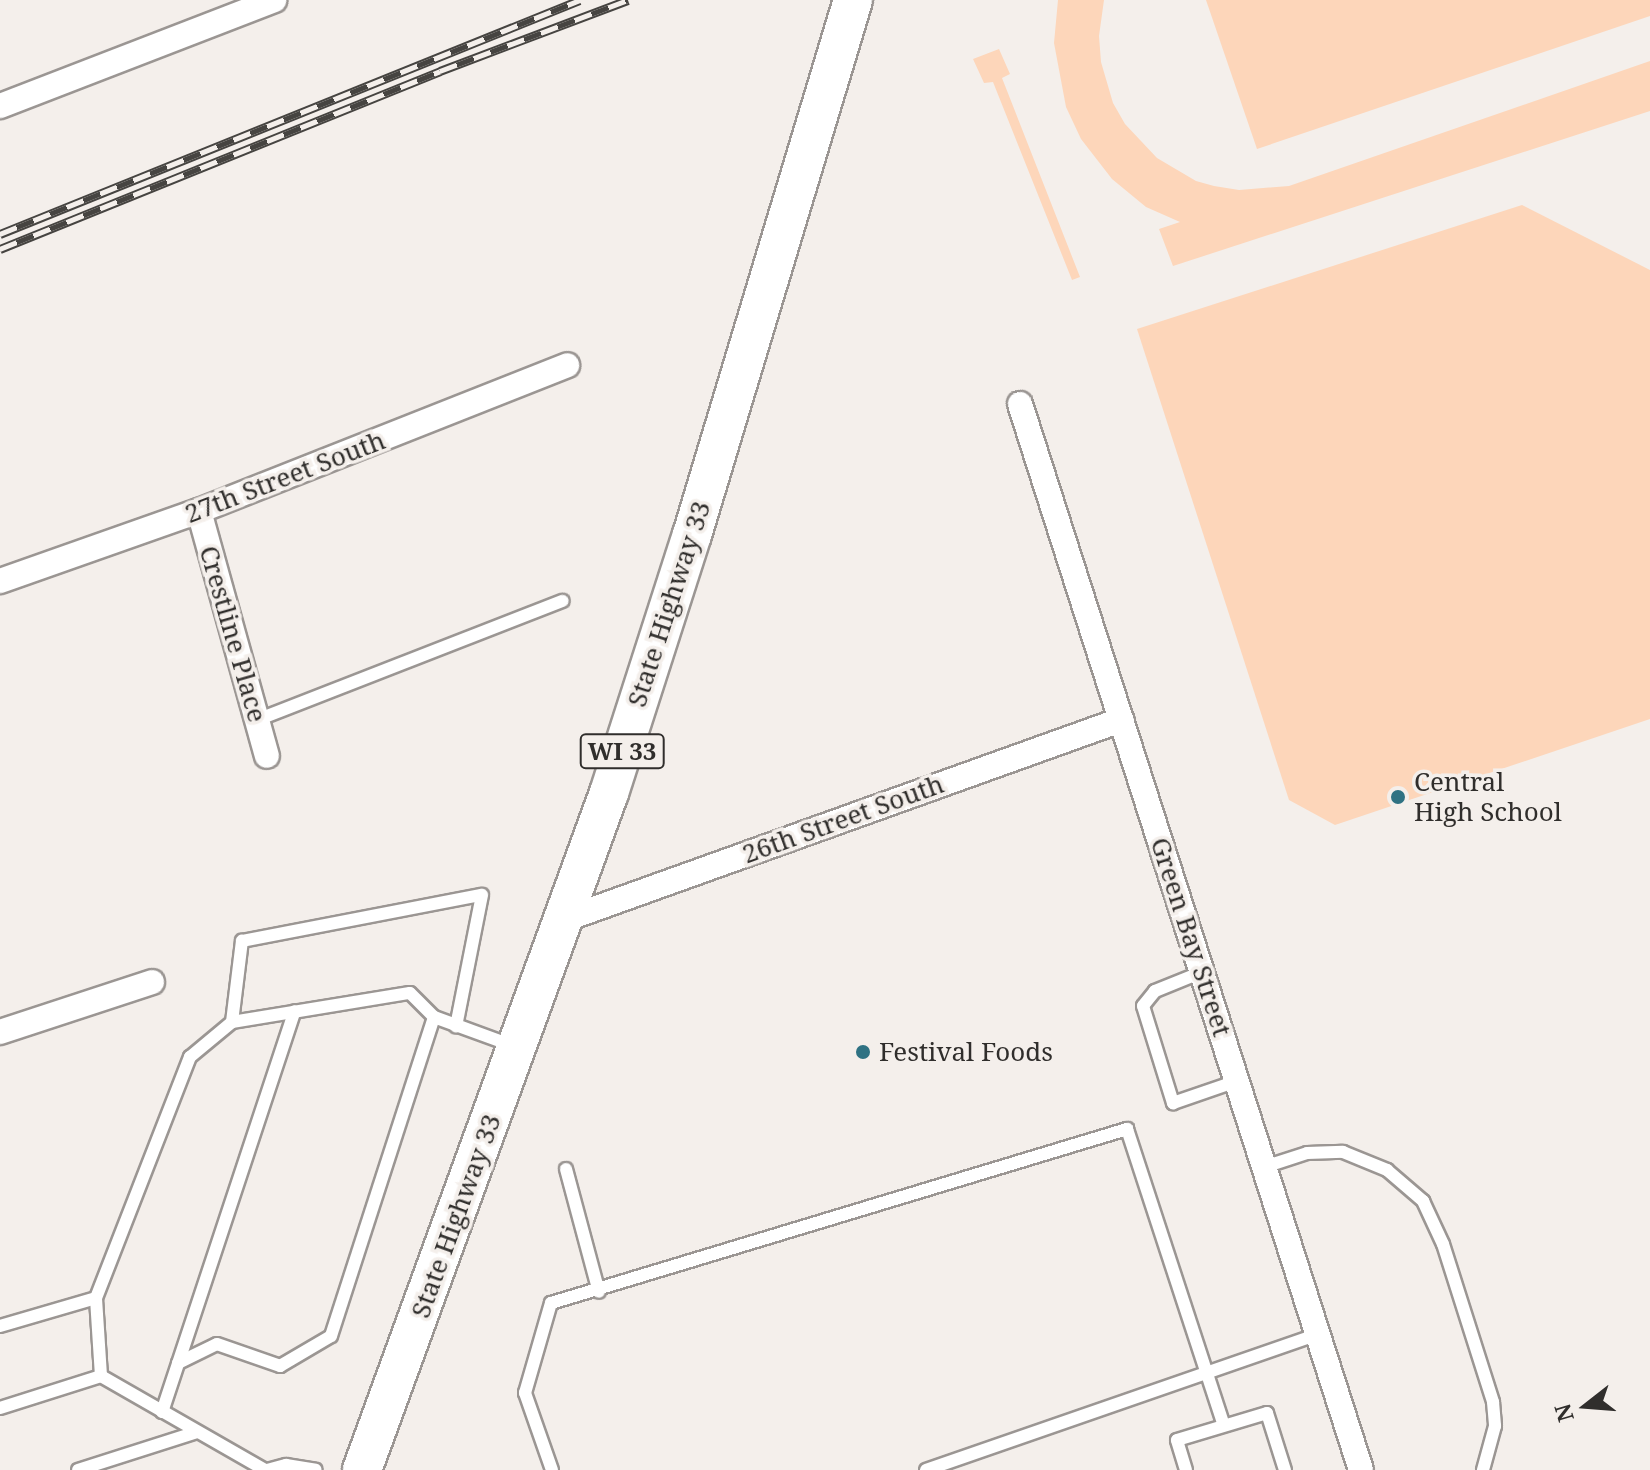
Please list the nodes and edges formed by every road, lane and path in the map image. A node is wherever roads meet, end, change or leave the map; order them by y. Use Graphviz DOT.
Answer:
graph roads {
  1 [pos="274,0"];
  2 [pos="850,10"];
  3 [pos="0,106"];
  4 [pos="567,365"];
  5 [pos="1020,404"];
  6 [pos="199,511"];
  7 [pos="0,581"];
  8 [pos="563,601"];
  9 [pos="257,720"];
  10 [pos="1121,720"];
  11 [pos="267,756"];
  12 [pos="566,919"];
  13 [pos="1202,972"];
  14 [pos="152,982"];
  15 [pos="295,1011"];
  16 [pos="434,1017"];
  17 [pos="232,1022"];
  18 [pos="456,1026"];
  19 [pos="0,1032"];
  20 [pos="518,1048"];
  21 [pos="1237,1081"];
  22 [pos="1264,1167"];
  23 [pos="566,1169"];
  24 [pos="599,1292"];
  25 [pos="96,1298"];
  26 [pos="0,1326"];
  27 [pos="1318,1334"];
  28 [pos="178,1363"];
  29 [pos="1207,1375"];
  30 [pos="101,1376"];
  31 [pos="0,1408"];
  32 [pos="162,1412"];
  33 [pos="1224,1425"];
  34 [pos="197,1432"];
  35 [pos="285,1467"];
  36 [pos="78,1470"];
  37 [pos="266,1470"];
  38 [pos="316,1470"];
  39 [pos="362,1470"];
  40 [pos="552,1470"];
  41 [pos="926,1470"];
  42 [pos="1186,1470"];
  43 [pos="1285,1470"];
  44 [pos="1361,1470"];
  45 [pos="1483,1470"];
  1 -- 3 [label="street"];
  2 -- 12 [label="main road, State Highway 33 / WI 33"];
  4 -- 6 [label="street, 27th Street South"];
  5 -- 10 [label="street, Green Bay Street"];
  6 -- 7 [label="street, 27th Street South"];
  6 -- 9 [label="street, Crestline Place"];
  8 -- 9 [label="lane"];
  9 -- 11 [label="street, Crestline Place"];
  10 -- 12 [label="street, 26th Street South"];
  10 -- 13 [label="street, Green Bay Street"];
  12 -- 20 [label="main road, State Highway 33 / WI 33"];
  13 -- 21 [label="street, Green Bay Street"];
  13 -- 21 [label="lane"];
  14 -- 19 [label="street"];
  15 -- 16 [label="lane"];
  15 -- 17 [label="lane"];
  15 -- 28 [label="lane"];
  16 -- 18 [label="lane"];
  16 -- 28 [label="lane"];
  17 -- 18 [label="lane"];
  17 -- 25 [label="lane"];
  18 -- 20 [label="lane"];
  20 -- 39 [label="main road, State Highway 33 / WI 33"];
  21 -- 22 [label="street, Green Bay Street"];
  22 -- 27 [label="street, Green Bay Street"];
  22 -- 45 [label="lane"];
  23 -- 24 [label="lane"];
  24 -- 29 [label="lane"];
  24 -- 40 [label="lane"];
  25 -- 26 [label="lane"];
  25 -- 30 [label="lane"];
  27 -- 29 [label="lane"];
  27 -- 44 [label="street, Green Bay Street"];
  28 -- 32 [label="lane"];
  29 -- 33 [label="lane"];
  29 -- 41 [label="lane"];
  30 -- 31 [label="lane"];
  30 -- 32 [label="lane"];
  32 -- 34 [label="lane"];
  33 -- 42 [label="lane"];
  33 -- 43 [label="lane"];
  34 -- 36 [label="lane"];
  34 -- 37 [label="lane"];
  35 -- 37 [label="lane"];
  35 -- 38 [label="lane"];
}
